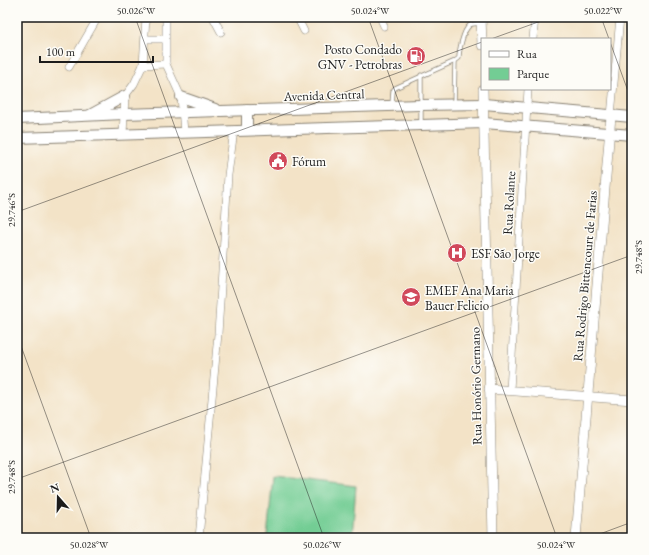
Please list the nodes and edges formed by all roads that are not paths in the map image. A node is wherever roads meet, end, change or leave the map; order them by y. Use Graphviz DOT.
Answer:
graph roads {
  1 [pos="98,17"];
  2 [pos="146,17"];
  3 [pos="166,17"];
  4 [pos="213,17"];
  5 [pos="297,17"];
  6 [pos="380,17"];
  7 [pos="535,17"];
  8 [pos="620,17"];
  9 [pos="481,20"];
  10 [pos="384,26"];
  11 [pos="304,31"];
  12 [pos="221,32"];
  13 [pos="482,38"];
  14 [pos="533,38"];
  15 [pos="145,39"];
  16 [pos="165,39"];
  17 [pos="455,61"];
  18 [pos="166,64"];
  19 [pos="143,65"];
  20 [pos="68,67"];
  21 [pos="422,75"];
  22 [pos="483,90"];
  23 [pos="528,90"];
  24 [pos="125,96"];
  25 [pos="181,97"];
  26 [pos="454,104"];
  27 [pos="484,104"];
  28 [pos="420,105"];
  29 [pos="392,106"];
  30 [pos="527,107"];
  31 [pos="247,110"];
  32 [pos="220,111"];
  33 [pos="183,112"];
  34 [pos="124,114"];
  35 [pos="88,116"];
  36 [pos="612,116"];
  37 [pos="632,117"];
  38 [pos="17,119"];
  39 [pos="484,123"];
  40 [pos="421,124"];
  41 [pos="526,126"];
  42 [pos="234,130"];
  43 [pos="247,130"];
  44 [pos="184,132"];
  45 [pos="123,134"];
  46 [pos="610,134"];
  47 [pos="632,135"];
  48 [pos="17,138"];
  49 [pos="489,389"];
  50 [pos="510,390"];
  51 [pos="588,396"];
  52 [pos="632,400"];
  53 [pos="199,538"];
  54 [pos="493,538"];
  55 [pos="576,538"];
  1 -- 20 [label="street"];
  2 -- 15 [label="street"];
  3 -- 16 [label="street"];
  4 -- 12 [label="street"];
  5 -- 11 [label="street"];
  6 -- 10 [label="street"];
  7 -- 14 [label="street"];
  8 -- 36 [label="street, Rua Rodrigo Bittencourt de Farias"];
  9 -- 13 [label="street"];
  9 -- 17 [label="lane"];
  15 -- 16 [label="street"];
  15 -- 19 [label="street"];
  16 -- 18 [label="street"];
  17 -- 21 [label="lane"];
  17 -- 26 [label="lane"];
  18 -- 19 [label="street"];
  18 -- 25 [label="street"];
  19 -- 24 [label="street"];
  21 -- 28 [label="lane"];
  21 -- 29 [label="lane"];
  22 -- 27 [label="street, Rua Honório Germano"];
  23 -- 30 [label="street, Rua Rolante"];
  24 -- 34 [label="street"];
  24 -- 35 [label="main road"];
  25 -- 32 [label="main road"];
  25 -- 33 [label="street"];
  26 -- 27 [label="main road, Avenida Central"];
  26 -- 28 [label="main road, Avenida Central"];
  27 -- 30 [label="main road, Avenida Central"];
  27 -- 39 [label="street, Rua Honório Germano"];
  28 -- 29 [label="main road, Avenida Central"];
  28 -- 40 [label="lane"];
  29 -- 31 [label="main road, Avenida Central"];
  30 -- 36 [label="main road, Avenida Central"];
  30 -- 41 [label="street, Rua Rolante"];
  31 -- 32 [label="main road, Avenida Central"];
  31 -- 43 [label="main road"];
  32 -- 33 [label="main road, Avenida Central"];
  33 -- 34 [label="main road, Avenida Central"];
  33 -- 44 [label="street"];
  34 -- 35 [label="main road, Avenida Central"];
  34 -- 45 [label="street"];
  35 -- 38 [label="main road, Avenida Central"];
  36 -- 37 [label="main road, Avenida Central"];
  36 -- 46 [label="street, Rua Rodrigo Bittencourt de Farias"];
  39 -- 40 [label="main road"];
  39 -- 41 [label="main road"];
  39 -- 49 [label="street, Rua Honório Germano"];
  40 -- 43 [label="main road"];
  41 -- 46 [label="main road"];
  41 -- 50 [label="street, Rua Rolante"];
  42 -- 43 [label="main road"];
  42 -- 44 [label="main road"];
  42 -- 53 [label="street"];
  44 -- 45 [label="main road"];
  45 -- 48 [label="main road"];
  46 -- 47 [label="main road"];
  46 -- 51 [label="street, Rua Rodrigo Bittencourt de Farias"];
  49 -- 50 [label="street"];
  49 -- 54 [label="street, Rua Honório Germano"];
  50 -- 51 [label="street"];
  51 -- 52 [label="street"];
  51 -- 55 [label="street, Rua Rodrigo Bittencourt de Farias"];
}
